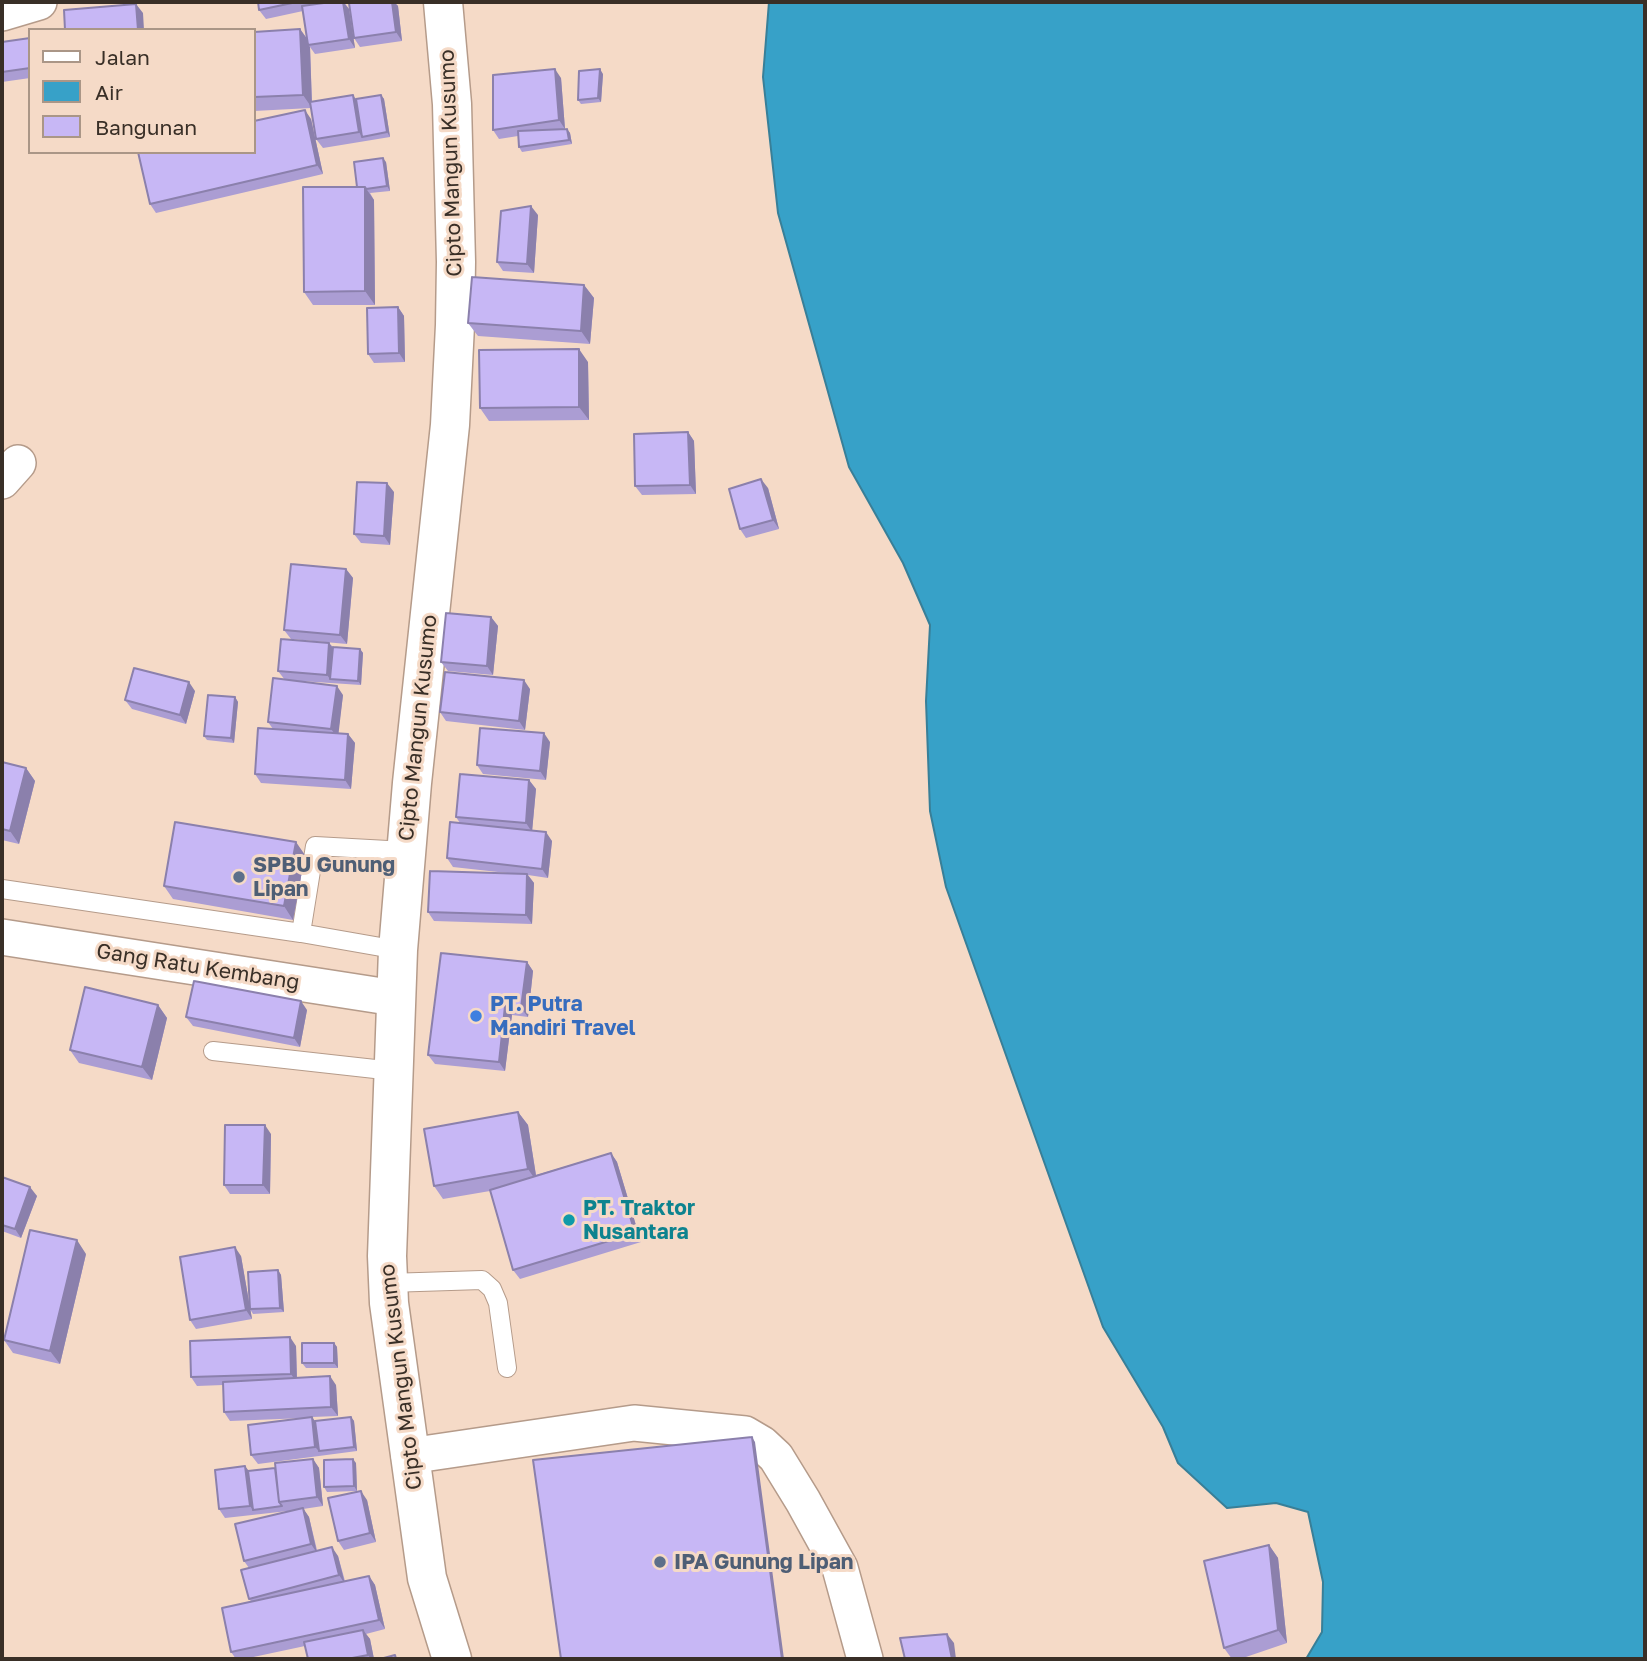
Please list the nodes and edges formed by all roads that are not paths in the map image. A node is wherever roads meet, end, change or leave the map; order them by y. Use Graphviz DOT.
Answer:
graph roads {
  1 [pos="39,2"];
  2 [pos="443,2"];
  3 [pos="2,13"];
  4 [pos="406,851"];
  5 [pos="2,889"];
  6 [pos="301,933"];
  7 [pos="2,937"];
  8 [pos="398,950"];
  9 [pos="395,998"];
  10 [pos="213,1051"];
  11 [pos="393,1071"];
  12 [pos="388,1283"];
  13 [pos="507,1368"];
  14 [pos="409,1456"];
  15 [pos="452,1659"];
  16 [pos="865,1659"];
  1 -- 3 [label="street"];
  2 -- 4 [label="highway, Cipto Mangun Kusumo"];
  4 -- 6 [label="lane"];
  4 -- 8 [label="highway, Cipto Mangun Kusumo"];
  5 -- 6 [label="lane"];
  6 -- 8 [label="lane"];
  7 -- 9 [label="street, Gang Ratu Kembang"];
  8 -- 9 [label="highway, Cipto Mangun Kusumo"];
  9 -- 11 [label="highway, Cipto Mangun Kusumo"];
  10 -- 11 [label="lane"];
  11 -- 12 [label="highway, Cipto Mangun Kusumo"];
  12 -- 13 [label="lane"];
  12 -- 14 [label="highway, Cipto Mangun Kusumo"];
  14 -- 15 [label="highway, Cipto Mangun Kusumo"];
  14 -- 16 [label="street"];
}
